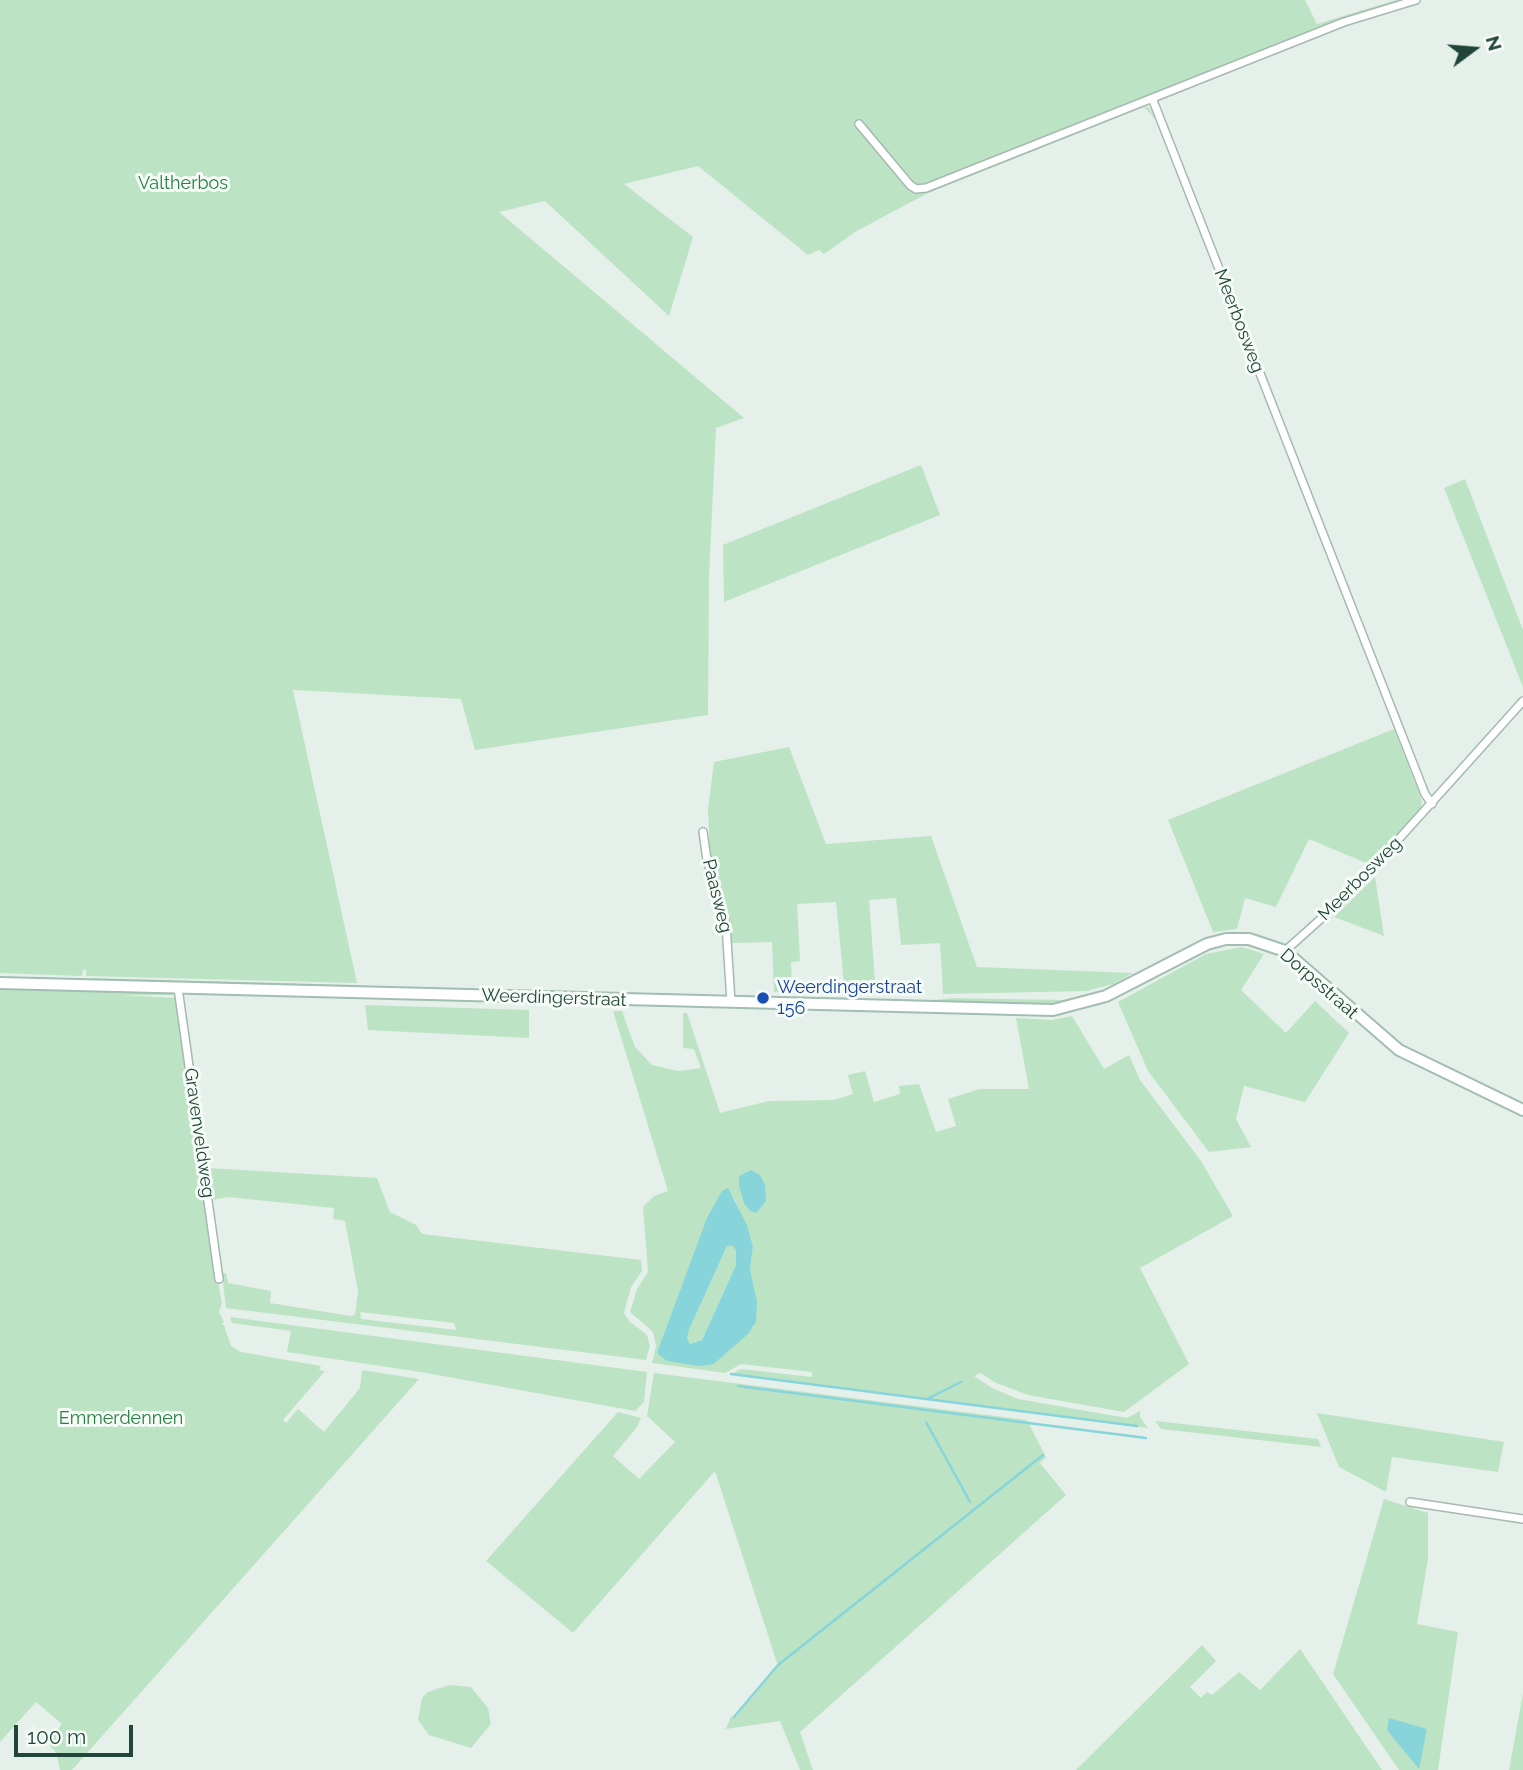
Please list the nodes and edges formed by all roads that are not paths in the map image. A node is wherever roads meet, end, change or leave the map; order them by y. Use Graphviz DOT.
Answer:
graph roads {
  1 [pos="1416,0"];
  2 [pos="1152,98"];
  3 [pos="859,124"];
  4 [pos="1523,701"];
  5 [pos="1432,804"];
  6 [pos="703,832"];
  7 [pos="1285,951"];
  8 [pos="0,984"];
  9 [pos="178,988"];
  10 [pos="1106,996"];
  11 [pos="731,1002"];
  12 [pos="1523,1110"];
  13 [pos="219,1279"];
  14 [pos="1410,1502"];
  15 [pos="1523,1519"];
  1 -- 2 [label="street"];
  2 -- 3 [label="street"];
  2 -- 5 [label="street, Meerbosweg"];
  4 -- 5 [label="street, Meerbosweg"];
  5 -- 7 [label="street, Meerbosweg"];
  6 -- 11 [label="street, Paasweg"];
  7 -- 10 [label="main road, Dorpsstraat"];
  7 -- 12 [label="main road, Dorpsstraat"];
  8 -- 9 [label="main road, Weerdingerstraat"];
  9 -- 11 [label="main road, Weerdingerstraat"];
  9 -- 13 [label="street, Gravenveldweg"];
  10 -- 11 [label="main road, Weerdingerstraat"];
  14 -- 15 [label="street"];
}
